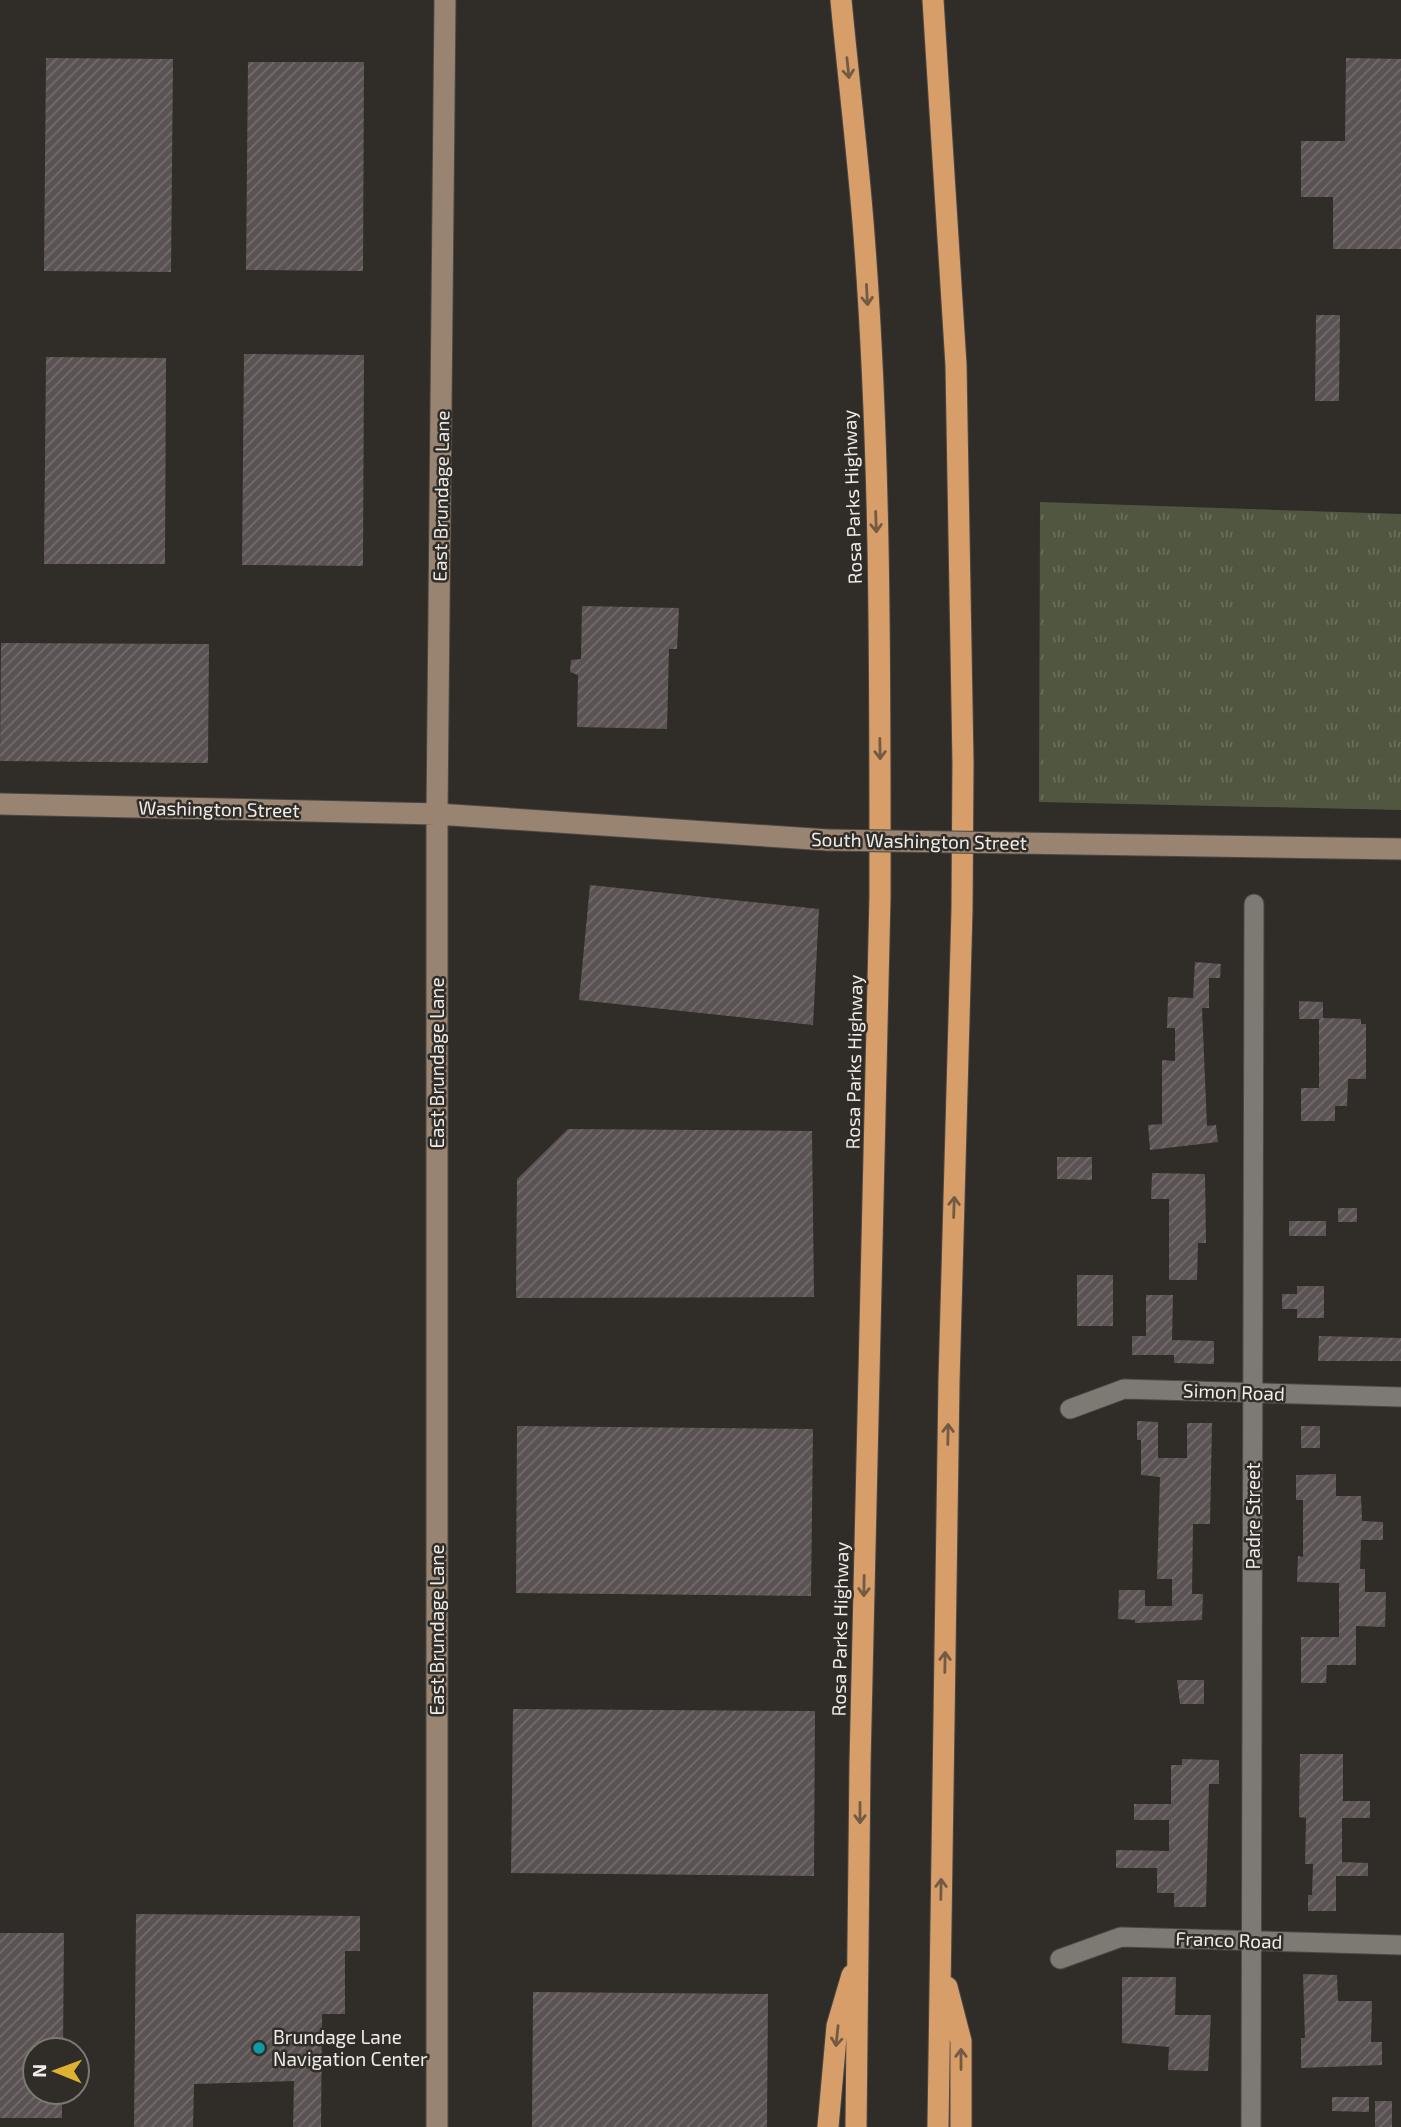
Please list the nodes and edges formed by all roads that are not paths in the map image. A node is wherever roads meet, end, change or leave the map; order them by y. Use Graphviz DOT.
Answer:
graph roads {
  1 [pos="445,0"];
  2 [pos="841,0"];
  3 [pos="933,0"];
  4 [pos="948,0"];
  5 [pos="942,122"];
  6 [pos="0,804"];
  7 [pos="437,814"];
  8 [pos="1401,849"];
  9 [pos="1254,904"];
  10 [pos="1254,1393"];
  11 [pos="1401,1397"];
  12 [pos="1070,1409"];
  13 [pos="1252,1941"];
  14 [pos="1401,1945"];
  15 [pos="860,1947"];
  16 [pos="940,1958"];
  17 [pos="1060,1959"];
  18 [pos="437,2127"];
  19 [pos="828,2127"];
  20 [pos="856,2127"];
  21 [pos="938,2127"];
  22 [pos="961,2127"];
  23 [pos="1251,2127"];
  1 -- 7 [label="main road, East Brundage Lane"];
  2 -- 15 [label="highway, Rosa Parks Highway, one-way"];
  3 -- 5 [label="highway"];
  4 -- 5 [label="highway"];
  16 -- 5 [label="highway, one-way"];
  6 -- 7 [label="main road, Washington Street"];
  7 -- 8 [label="main road, South Washington Street, bridge"];
  7 -- 18 [label="main road, East Brundage Lane"];
  9 -- 10 [label="street, Padre Street"];
  10 -- 11 [label="street, Simon Road"];
  10 -- 12 [label="street, Simon Road"];
  10 -- 13 [label="street, Padre Street"];
  13 -- 14 [label="street, Franco Road"];
  13 -- 17 [label="street, Franco Road"];
  13 -- 23 [label="street, Padre Street"];
  15 -- 19 [label="highway, one-way"];
  15 -- 20 [label="highway, Rosa Parks Highway"];
  16 -- 21 [label="highway"];
  22 -- 16 [label="highway, one-way"];
}
